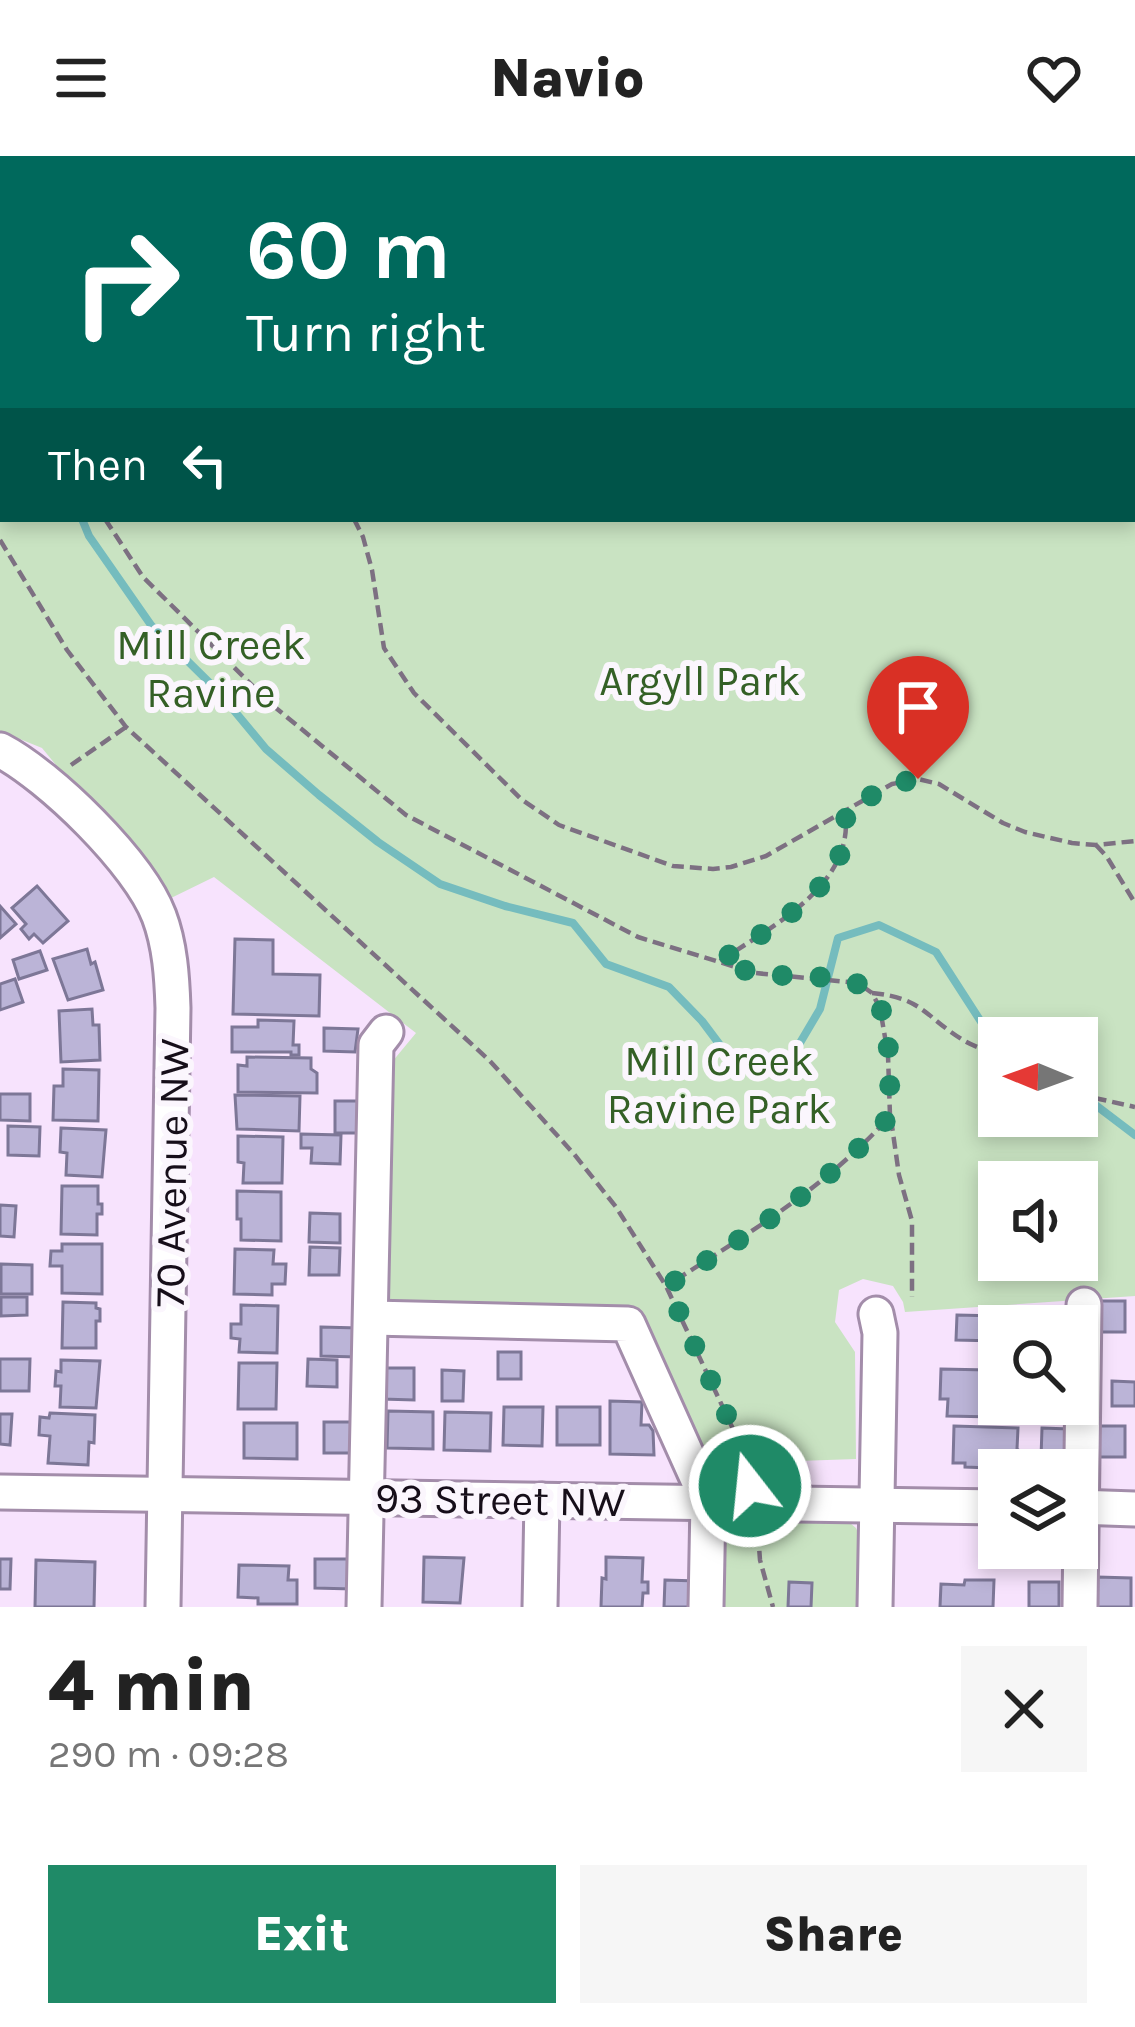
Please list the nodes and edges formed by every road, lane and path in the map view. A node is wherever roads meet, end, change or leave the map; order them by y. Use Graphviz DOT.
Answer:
graph roads {
  1 [pos="107,522"];
  2 [pos="356,522"];
  3 [pos="0,540"];
  4 [pos="126,728"];
  5 [pos="0,750"];
  6 [pos="47,781"];
  7 [pos="845,811"];
  8 [pos="1135,841"];
  9 [pos="1096,844"];
  10 [pos="1135,902"];
  11 [pos="720,961"];
  12 [pos="872,993"];
  13 [pos="386,1032"];
  14 [pos="978,1047"];
  15 [pos="1098,1099"];
  16 [pos="1135,1107"];
  17 [pos="890,1116"];
  18 [pos="667,1286"];
  19 [pos="912,1297"];
  20 [pos="877,1314"];
  21 [pos="372,1318"];
  22 [pos="750,1486"];
  23 [pos="0,1492"];
  24 [pos="165,1494"];
  25 [pos="366,1497"];
  26 [pos="542,1500"];
  27 [pos="708,1502"];
  28 [pos="877,1505"];
  29 [pos="978,1507"];
  30 [pos="1098,1508"];
  31 [pos="1135,1508"];
  32 [pos="757,1519"];
  33 [pos="1080,1569"];
  34 [pos="163,1607"];
  35 [pos="364,1607"];
  36 [pos="540,1607"];
  37 [pos="706,1607"];
  38 [pos="773,1607"];
  39 [pos="875,1607"];
  40 [pos="1080,1607"];
  1 -- 11 [label="path"];
  2 -- 7 [label="path"];
  3 -- 4 [label="path"];
  4 -- 6 [label="path"];
  4 -- 18 [label="path"];
  5 -- 6 [label="street, 70 Avenue NW"];
  6 -- 24 [label="street, 70 Avenue NW"];
  7 -- 9 [label="path"];
  7 -- 11 [label="path"];
  8 -- 9 [label="path"];
  9 -- 10 [label="path"];
  11 -- 12 [label="path"];
  12 -- 14 [label="path"];
  12 -- 17 [label="path"];
  13 -- 21 [label="street"];
  15 -- 16 [label="path"];
  17 -- 18 [label="path"];
  17 -- 19 [label="path"];
  18 -- 22 [label="path"];
  20 -- 28 [label="street"];
  21 -- 25 [label="street"];
  21 -- 27 [label="street"];
  23 -- 24 [label="street, 93 Street NW"];
  24 -- 25 [label="street, 93 Street NW"];
  24 -- 34 [label="street, 70 Avenue NW"];
  25 -- 26 [label="street, 93 Street NW"];
  25 -- 35 [label="street"];
  26 -- 27 [label="street, 93 Street NW"];
  26 -- 36 [label="street"];
  27 -- 28 [label="street, 93 Street NW"];
  27 -- 37 [label="street"];
  28 -- 29 [label="street, 93 Street NW"];
  28 -- 39 [label="street"];
  30 -- 31 [label="street"];
  32 -- 38 [label="path"];
  33 -- 40 [label="street"];
}
